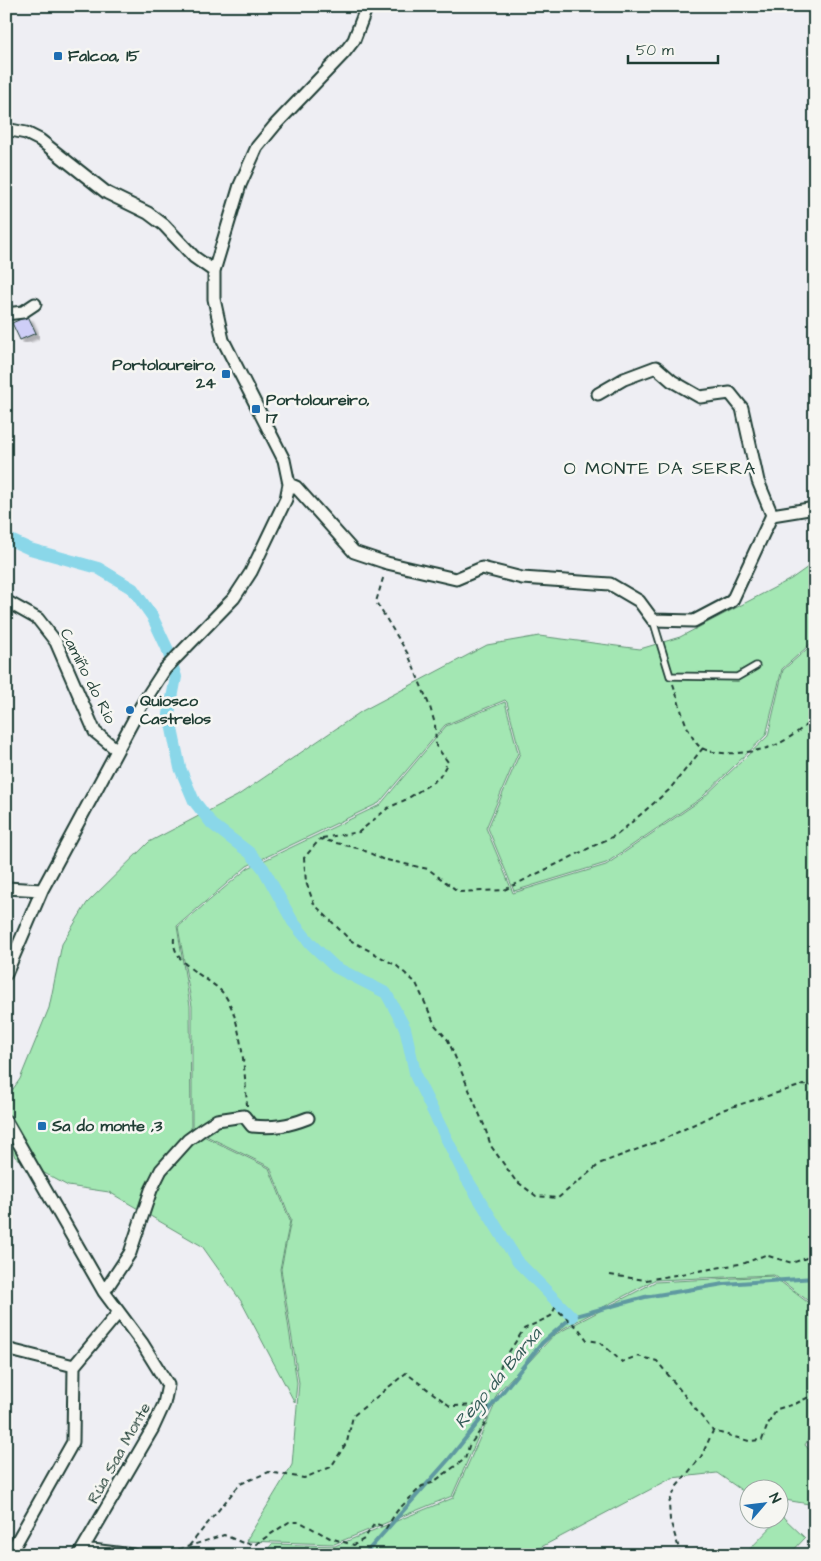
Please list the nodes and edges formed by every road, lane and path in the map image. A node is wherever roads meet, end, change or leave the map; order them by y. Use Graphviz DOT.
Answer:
graph roads {
  1 [pos="368,6"];
  2 [pos="6,129"];
  3 [pos="214,271"];
  4 [pos="35,304"];
  5 [pos="6,314"];
  6 [pos="598,394"];
  7 [pos="289,484"];
  8 [pos="815,508"];
  9 [pos="772,515"];
  10 [pos="387,563"];
  11 [pos="6,601"];
  12 [pos="653,620"];
  13 [pos="756,666"];
  14 [pos="670,676"];
  15 [pos="815,717"];
  16 [pos="703,748"];
  17 [pos="117,750"];
  18 [pos="320,839"];
  19 [pos="6,888"];
  20 [pos="42,890"];
  21 [pos="174,938"];
  22 [pos="6,974"];
  23 [pos="815,1086"];
  24 [pos="244,1116"];
  25 [pos="308,1118"];
  26 [pos="6,1121"];
  27 [pos="815,1255"];
  28 [pos="610,1275"];
  29 [pos="104,1292"];
  30 [pos="119,1312"];
  31 [pos="6,1349"];
  32 [pos="74,1366"];
  33 [pos="815,1394"];
  34 [pos="487,1405"];
  35 [pos="713,1431"];
  36 [pos="189,1546"];
  37 [pos="82,1552"];
  38 [pos="6,1554"];
  39 [pos="132,1555"];
  40 [pos="161,1555"];
  41 [pos="681,1555"];
  1 -- 3 [label="street"];
  2 -- 3 [label="street"];
  3 -- 7 [label="street"];
  4 -- 5 [label="street"];
  6 -- 9 [label="street"];
  7 -- 10 [label="street"];
  7 -- 17 [label="street"];
  8 -- 9 [label="street"];
  9 -- 12 [label="street"];
  10 -- 12 [label="street"];
  10 -- 18 [label="path"];
  11 -- 17 [label="street, Camiño do Río"];
  12 -- 14 [label="lane"];
  13 -- 14 [label="lane"];
  14 -- 16 [label="path"];
  15 -- 16 [label="path"];
  16 -- 18 [label="path"];
  17 -- 20 [label="street"];
  18 -- 23 [label="path"];
  19 -- 20 [label="street"];
  20 -- 22 [label="street"];
  21 -- 24 [label="path"];
  24 -- 25 [label="street"];
  24 -- 29 [label="street"];
  26 -- 29 [label="street, Rúa Saa Monte"];
  27 -- 28 [label="path"];
  29 -- 30 [label="street, Rúa Saa Monte"];
  30 -- 32 [label="street"];
  30 -- 37 [label="street, Rúa Saa Monte"];
  31 -- 32 [label="street"];
  32 -- 38 [label="street"];
  33 -- 35 [label="path"];
  34 -- 35 [label="path"];
  34 -- 36 [label="path"];
  34 -- 36 [label="path"];
  35 -- 41 [label="path"];
  36 -- 40 [label="path"];
  37 -- 39 [label="street"];
}
